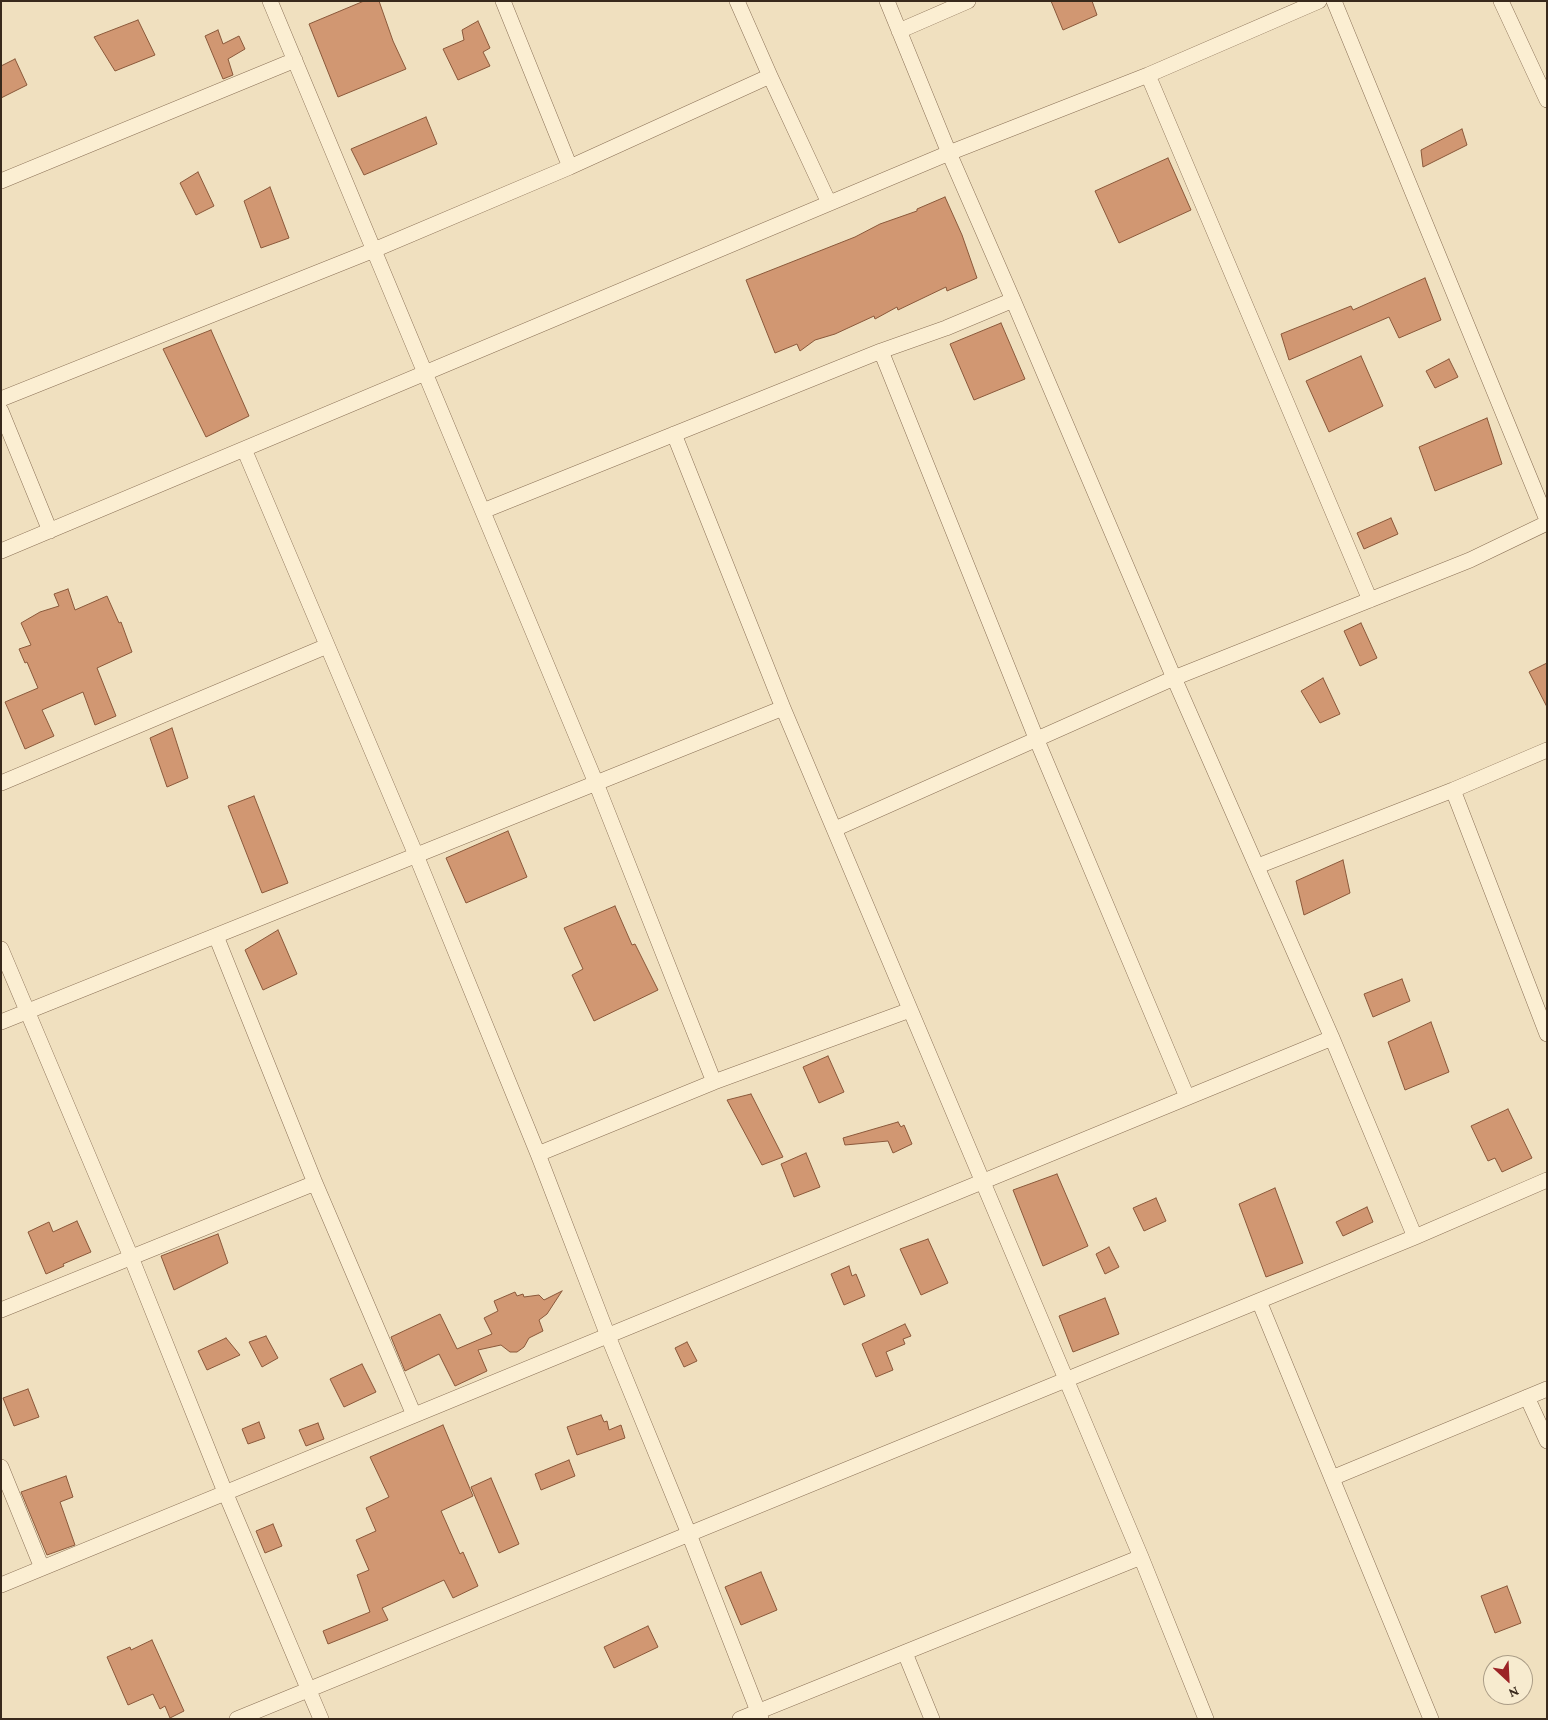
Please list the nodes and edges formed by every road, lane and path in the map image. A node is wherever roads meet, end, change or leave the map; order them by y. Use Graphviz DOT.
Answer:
graph roads {
  1 [pos="270,1"];
  2 [pos="503,1"];
  3 [pos="737,1"];
  4 [pos="887,1"];
  5 [pos="968,1"];
  6 [pos="1319,1"];
  7 [pos="1334,1"];
  8 [pos="1501,1"];
  9 [pos="899,31"];
  10 [pos="295,60"];
  11 [pos="1148,75"];
  12 [pos="770,76"];
  13 [pos="1547,100"];
  14 [pos="949,153"];
  15 [pos="570,167"];
  16 [pos="1,181"];
  17 [pos="829,203"];
  18 [pos="374,250"];
  19 [pos="1013,300"];
  20 [pos="881,351"];
  21 [pos="426,373"];
  22 [pos="1,399"];
  23 [pos="1,411"];
  24 [pos="674,434"];
  25 [pos="244,449"];
  26 [pos="483,510"];
  27 [pos="1547,522"];
  28 [pos="50,531"];
  29 [pos="1,551"];
  30 [pos="1370,600"];
  31 [pos="327,646"];
  32 [pos="1174,678"];
  33 [pos="783,708"];
  34 [pos="1036,738"];
  35 [pos="1547,750"];
  36 [pos="1,783"];
  37 [pos="596,783"];
  38 [pos="1453,790"];
  39 [pos="836,829"];
  40 [pos="416,856"];
  41 [pos="1258,866"];
  42 [pos="216,936"];
  43 [pos="1,949"];
  44 [pos="910,1010"];
  45 [pos="28,1012"];
  46 [pos="1,1022"];
  47 [pos="1547,1034"];
  48 [pos="1332,1038"];
  49 [pos="714,1082"];
  50 [pos="1187,1097"];
  51 [pos="538,1154"];
  52 [pos="1547,1180"];
  53 [pos="984,1181"];
  54 [pos="315,1183"];
  55 [pos="1415,1237"];
  56 [pos="131,1257"];
  57 [pos="1259,1301"];
  58 [pos="1,1310"];
  59 [pos="608,1336"];
  60 [pos="1066,1380"];
  61 [pos="1547,1389"];
  62 [pos="1527,1397"];
  63 [pos="414,1415"];
  64 [pos="1547,1441"];
  65 [pos="1,1467"];
  66 [pos="1332,1478"];
  67 [pos="226,1492"];
  68 [pos="689,1534"];
  69 [pos="1141,1557"];
  70 [pos="42,1568"];
  71 [pos="1,1585"];
  72 [pos="905,1653"];
  73 [pos="309,1689"];
  74 [pos="760,1715"];
  75 [pos="237,1719"];
  76 [pos="321,1719"];
  77 [pos="740,1719"];
  78 [pos="932,1719"];
  79 [pos="1206,1719"];
  80 [pos="1431,1719"];
  1 -- 10 [label="street"];
  2 -- 15 [label="street"];
  3 -- 12 [label="street"];
  4 -- 9 [label="street"];
  5 -- 9 [label="street"];
  6 -- 11 [label="street"];
  7 -- 27 [label="street"];
  8 -- 13 [label="street"];
  9 -- 14 [label="street"];
  10 -- 16 [label="street"];
  10 -- 18 [label="street"];
  11 -- 14 [label="street"];
  11 -- 30 [label="street"];
  12 -- 15 [label="street"];
  12 -- 17 [label="street"];
  14 -- 17 [label="street"];
  14 -- 19 [label="street"];
  15 -- 18 [label="street"];
  17 -- 21 [label="street"];
  18 -- 21 [label="street"];
  18 -- 22 [label="street"];
  19 -- 20 [label="street"];
  19 -- 32 [label="street"];
  20 -- 24 [label="street"];
  20 -- 34 [label="street"];
  21 -- 25 [label="street"];
  21 -- 26 [label="street"];
  23 -- 28 [label="street"];
  24 -- 26 [label="street"];
  24 -- 33 [label="street"];
  25 -- 28 [label="street"];
  25 -- 31 [label="street"];
  26 -- 37 [label="street"];
  27 -- 30 [label="street"];
  28 -- 29 [label="street"];
  30 -- 32 [label="street"];
  31 -- 36 [label="street"];
  31 -- 40 [label="street"];
  32 -- 34 [label="street"];
  32 -- 41 [label="street"];
  33 -- 37 [label="street"];
  33 -- 39 [label="street"];
  34 -- 39 [label="street"];
  34 -- 50 [label="street"];
  35 -- 38 [label="street"];
  37 -- 40 [label="street"];
  37 -- 49 [label="street"];
  38 -- 41 [label="street"];
  38 -- 47 [label="street"];
  39 -- 44 [label="street"];
  40 -- 42 [label="street"];
  40 -- 51 [label="street"];
  41 -- 48 [label="street"];
  42 -- 45 [label="street"];
  42 -- 54 [label="street"];
  43 -- 45 [label="street"];
  44 -- 49 [label="street"];
  44 -- 53 [label="street"];
  45 -- 46 [label="street"];
  45 -- 56 [label="street"];
  48 -- 50 [label="street"];
  48 -- 55 [label="street"];
  49 -- 51 [label="street"];
  50 -- 53 [label="street"];
  51 -- 59 [label="street"];
  52 -- 55 [label="street"];
  53 -- 59 [label="street"];
  53 -- 60 [label="street"];
  54 -- 56 [label="street"];
  54 -- 63 [label="street"];
  55 -- 57 [label="street"];
  56 -- 58 [label="street"];
  56 -- 67 [label="street"];
  57 -- 60 [label="street"];
  57 -- 66 [label="street"];
  59 -- 63 [label="street"];
  59 -- 68 [label="street"];
  60 -- 68 [label="street"];
  60 -- 69 [label="street"];
  61 -- 62 [label="street"];
  62 -- 64 [label="street"];
  62 -- 66 [label="street"];
  63 -- 67 [label="street"];
  65 -- 70 [label="street"];
  66 -- 80 [label="street"];
  67 -- 70 [label="street"];
  67 -- 73 [label="street"];
  68 -- 73 [label="street"];
  68 -- 74 [label="street"];
  69 -- 72 [label="street"];
  69 -- 79 [label="street"];
  70 -- 71 [label="street"];
  72 -- 74 [label="street"];
  72 -- 78 [label="street"];
  73 -- 75 [label="street"];
  73 -- 76 [label="street"];
  74 -- 77 [label="street"];
}
